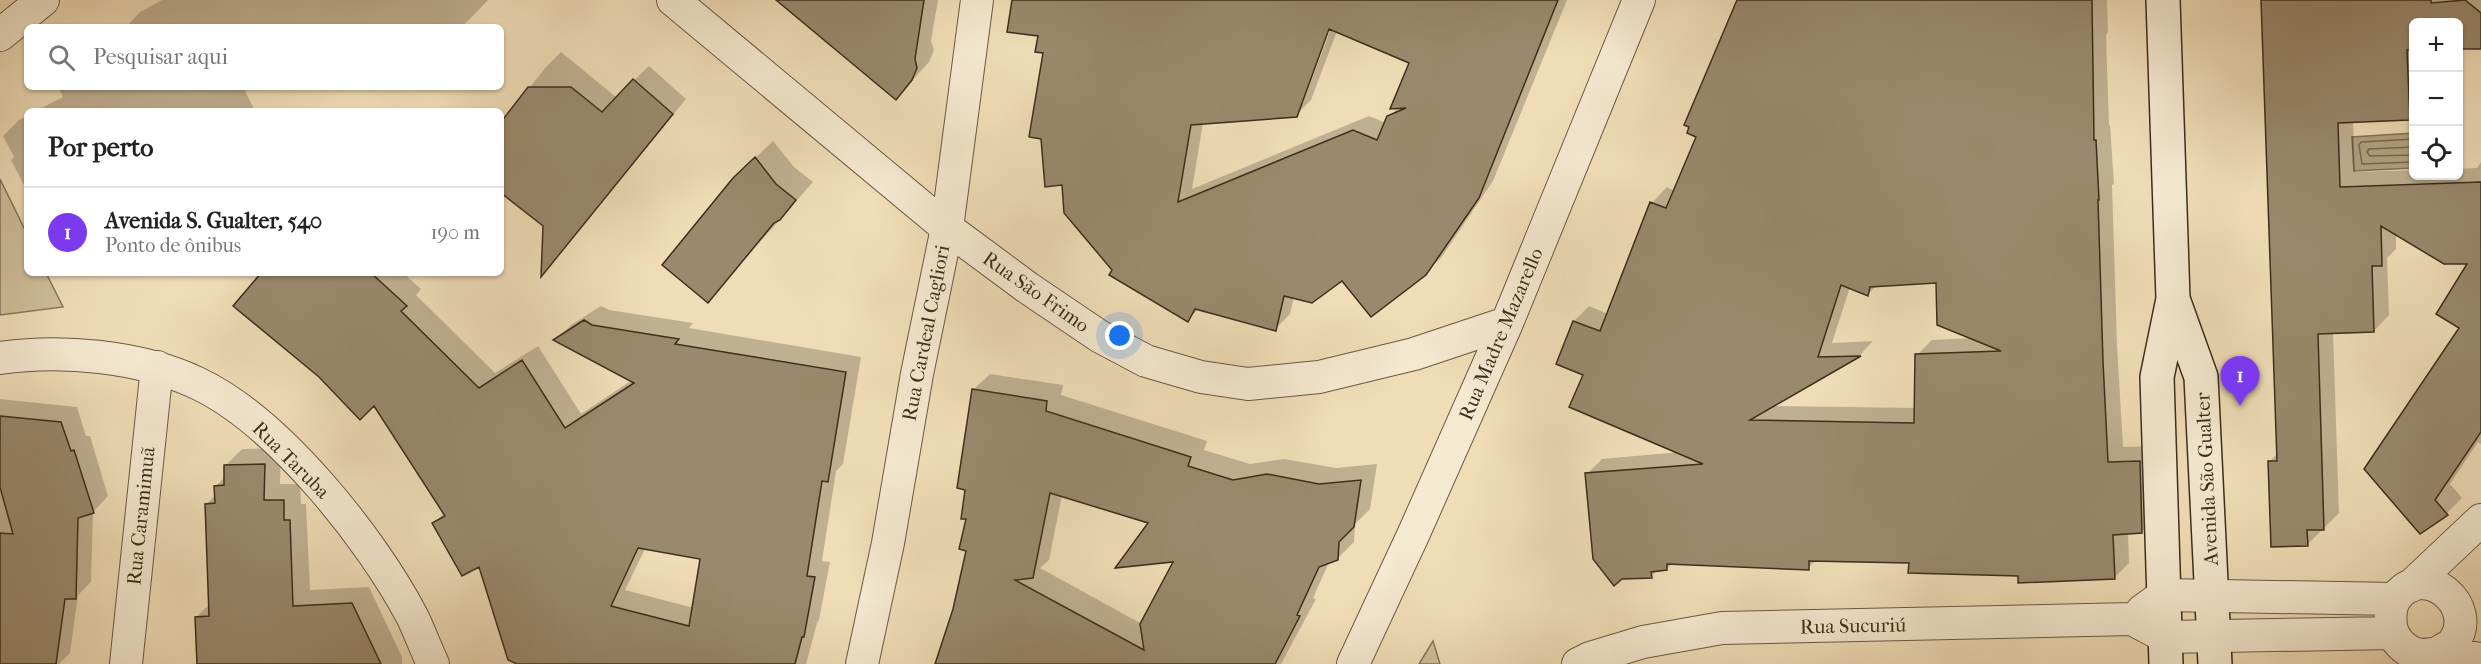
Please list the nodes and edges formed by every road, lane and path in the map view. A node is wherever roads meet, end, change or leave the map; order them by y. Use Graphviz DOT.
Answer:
graph roads {
  1 [pos="43,0"];
  2 [pos="673,0"];
  3 [pos="977,0"];
  4 [pos="1639,0"];
  5 [pos="2163,0"];
  6 [pos="0,35"];
  7 [pos="946,228"];
  8 [pos="2173,299"];
  9 [pos="1507,323"];
  10 [pos="0,358"];
  11 [pos="157,367"];
  12 [pos="2481,520"];
  13 [pos="2481,532"];
  14 [pos="2403,593"];
  15 [pos="2213,594"];
  16 [pos="2164,595"];
  17 [pos="2464,608"];
  18 [pos="2132,619"];
  19 [pos="2392,633"];
  20 [pos="2215,649"];
  21 [pos="2166,650"];
  22 [pos="2437,653"];
  23 [pos="2481,659"];
  24 [pos="126,664"];
  25 [pos="433,664"];
  26 [pos="862,664"];
  27 [pos="1353,664"];
  28 [pos="1578,664"];
  1 -- 6 [label="street"];
  2 -- 7 [label="street, Rua São Frimo"];
  3 -- 7 [label="street, Rua Cardeal Cagliori"];
  4 -- 9 [label="street, Rua Madre Mazarello"];
  5 -- 8 [label="street, Avenida São Gualter"];
  7 -- 9 [label="street, Rua São Frimo"];
  7 -- 26 [label="street, Rua Cardeal Cagliori"];
  8 -- 15 [label="street, Avenida São Gualter"];
  8 -- 16 [label="street, Avenida São Gualter"];
  9 -- 27 [label="street, Rua Madre Mazarello"];
  10 -- 11 [label="street, Rua Taruba"];
  11 -- 24 [label="street, Rua Caramimuã"];
  11 -- 25 [label="street, Rua Taruba"];
  12 -- 14 [label="street"];
  13 -- 17 [label="street"];
  14 -- 15 [label="street"];
  14 -- 17 [label="street"];
  14 -- 19 [label="street"];
  15 -- 16 [label="street"];
  15 -- 20 [label="street, Avenida São Gualter"];
  16 -- 18 [label="street"];
  16 -- 21 [label="street, Avenida São Gualter"];
  17 -- 22 [label="street"];
  18 -- 21 [label="street, Rua Sucuriú"];
  18 -- 28 [label="street, Rua Sucuriú"];
  19 -- 20 [label="street"];
  19 -- 22 [label="street"];
  20 -- 21 [label="street"];
  22 -- 23 [label="street"];
}
